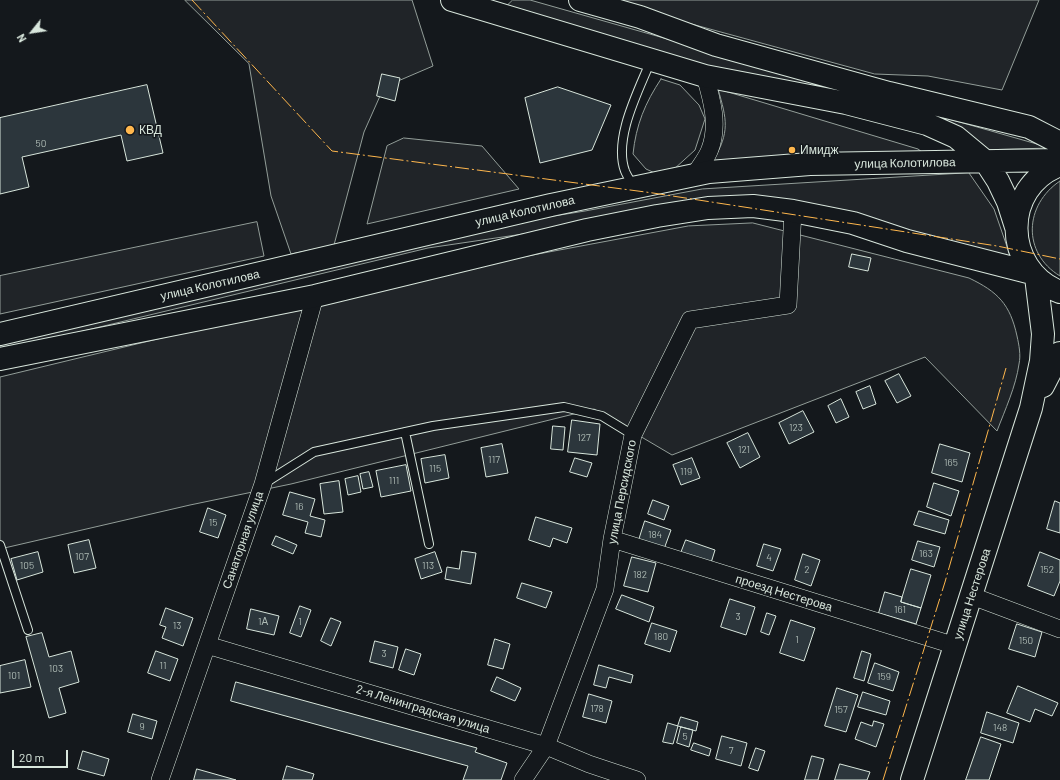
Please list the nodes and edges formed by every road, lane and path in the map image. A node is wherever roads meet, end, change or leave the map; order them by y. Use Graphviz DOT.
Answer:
graph roads {
  1 [pos="452,0"];
  2 [pos="580,0"];
  3 [pos="651,60"];
  4 [pos="705,76"];
  5 [pos="1060,143"];
  6 [pos="1060,160"];
  7 [pos="984,161"];
  8 [pos="1060,165"];
  9 [pos="694,176"];
  10 [pos="635,188"];
  11 [pos="793,211"];
  12 [pos="1016,227"];
  13 [pos="1034,275"];
  14 [pos="1060,292"];
  15 [pos="315,296"];
  16 [pos="0,334"];
  17 [pos="1060,353"];
  18 [pos="0,360"];
  19 [pos="1031,408"];
  20 [pos="405,432"];
  21 [pos="633,435"];
  22 [pos="263,484"];
  23 [pos="612,539"];
  24 [pos="429,544"];
  25 [pos="0,545"];
  26 [pos="972,596"];
  27 [pos="1060,629"];
  28 [pos="28,630"];
  29 [pos="207,645"];
  30 [pos="956,646"];
  31 [pos="546,746"];
  32 [pos="160,780"];
  33 [pos="523,780"];
  34 [pos="637,780"];
  35 [pos="912,780"];
  1 -- 3 [label="main road"];
  2 -- 5 [label="main road"];
  3 -- 4 [label="main road"];
  3 -- 10 [label="lane"];
  4 -- 7 [label="main road"];
  4 -- 9 [label="street"];
  6 -- 7 [label="main road, улица Колотилова"];
  7 -- 9 [label="main road, улица Колотилова"];
  7 -- 12 [label="main road"];
  8 -- 12 [label="main road"];
  9 -- 10 [label="main road, улица Колотилова"];
  10 -- 16 [label="main road, улица Колотилова"];
  11 -- 13 [label="main road"];
  11 -- 15 [label="main road"];
  11 -- 21 [label="street, улица Персидского"];
  12 -- 13 [label="main road"];
  13 -- 14 [label="main road"];
  13 -- 19 [label="main road, улица Нестерова"];
  15 -- 18 [label="main road"];
  15 -- 22 [label="street, Санаторная улица"];
  17 -- 19 [label="main road, улица Нестерова"];
  19 -- 26 [label="main road, улица Нестерова"];
  20 -- 21 [label="lane"];
  20 -- 22 [label="lane"];
  20 -- 24 [label="lane"];
  21 -- 23 [label="street, улица Персидского"];
  22 -- 29 [label="street, Санаторная улица"];
  23 -- 30 [label="street, проезд Нестерова"];
  23 -- 31 [label="street, улица Персидского"];
  25 -- 28 [label="lane"];
  26 -- 27 [label="street"];
  26 -- 30 [label="main road, улица Нестерова"];
  29 -- 31 [label="street, 2-я Ленинградская улица"];
  29 -- 32 [label="street, Санаторная улица"];
  30 -- 35 [label="main road, улица Нестерова"];
  31 -- 33 [label="street, улица Персидского"];
  31 -- 34 [label="street, 2-я Ленинградская улица"];
}
